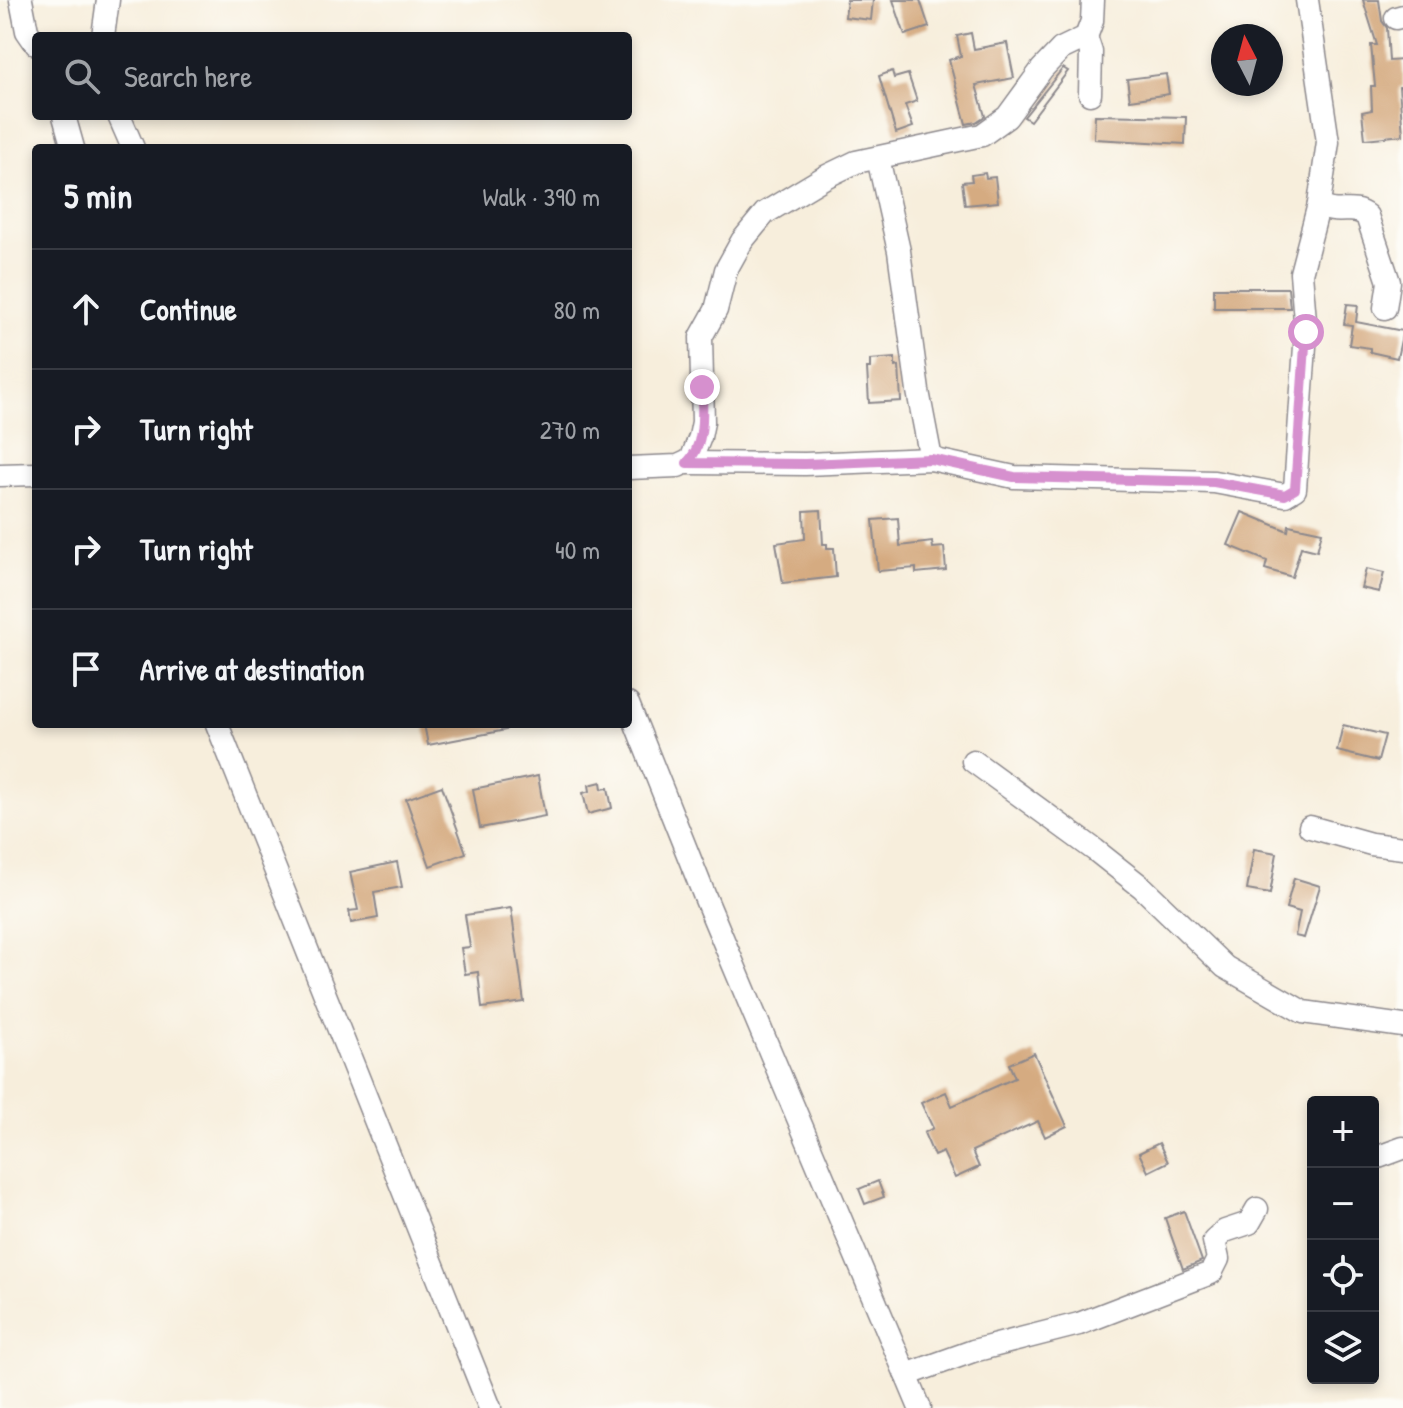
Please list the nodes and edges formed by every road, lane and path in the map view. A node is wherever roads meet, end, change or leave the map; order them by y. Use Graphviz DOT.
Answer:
graph roads {
  1 [pos="21,0"];
  2 [pos="108,0"];
  3 [pos="1093,0"];
  4 [pos="1307,0"];
  5 [pos="104,32"];
  6 [pos="1086,37"];
  7 [pos="32,38"];
  8 [pos="1090,94"];
  9 [pos="65,120"];
  10 [pos="121,120"];
  11 [pos="72,144"];
  12 [pos="131,144"];
  13 [pos="878,158"];
  14 [pos="1319,204"];
  15 [pos="1385,308"];
  16 [pos="931,459"];
  17 [pos="687,463"];
  18 [pos="632,468"];
  19 [pos="32,474"];
  20 [pos="0,475"];
  21 [pos="632,714"];
  22 [pos="219,728"];
  23 [pos="973,761"];
  24 [pos="1310,827"];
  25 [pos="1403,848"];
  26 [pos="1403,1026"];
  27 [pos="1403,1148"];
  28 [pos="1379,1157"];
  29 [pos="1257,1209"];
  30 [pos="906,1375"];
  31 [pos="490,1408"];
  32 [pos="920,1408"];
  1 -- 7 [label="street"];
  2 -- 5 [label="street"];
  3 -- 6 [label="street"];
  4 -- 14 [label="street"];
  6 -- 8 [label="street"];
  6 -- 13 [label="street"];
  9 -- 11 [label="street"];
  10 -- 12 [label="street"];
  13 -- 16 [label="street"];
  13 -- 17 [label="street"];
  14 -- 15 [label="street"];
  14 -- 16 [label="street"];
  16 -- 17 [label="street"];
  17 -- 18 [label="street"];
  19 -- 20 [label="street"];
  21 -- 30 [label="street"];
  22 -- 31 [label="street"];
  23 -- 26 [label="street"];
  24 -- 25 [label="street"];
  27 -- 28 [label="street"];
  29 -- 30 [label="street"];
  30 -- 32 [label="street"];
}
